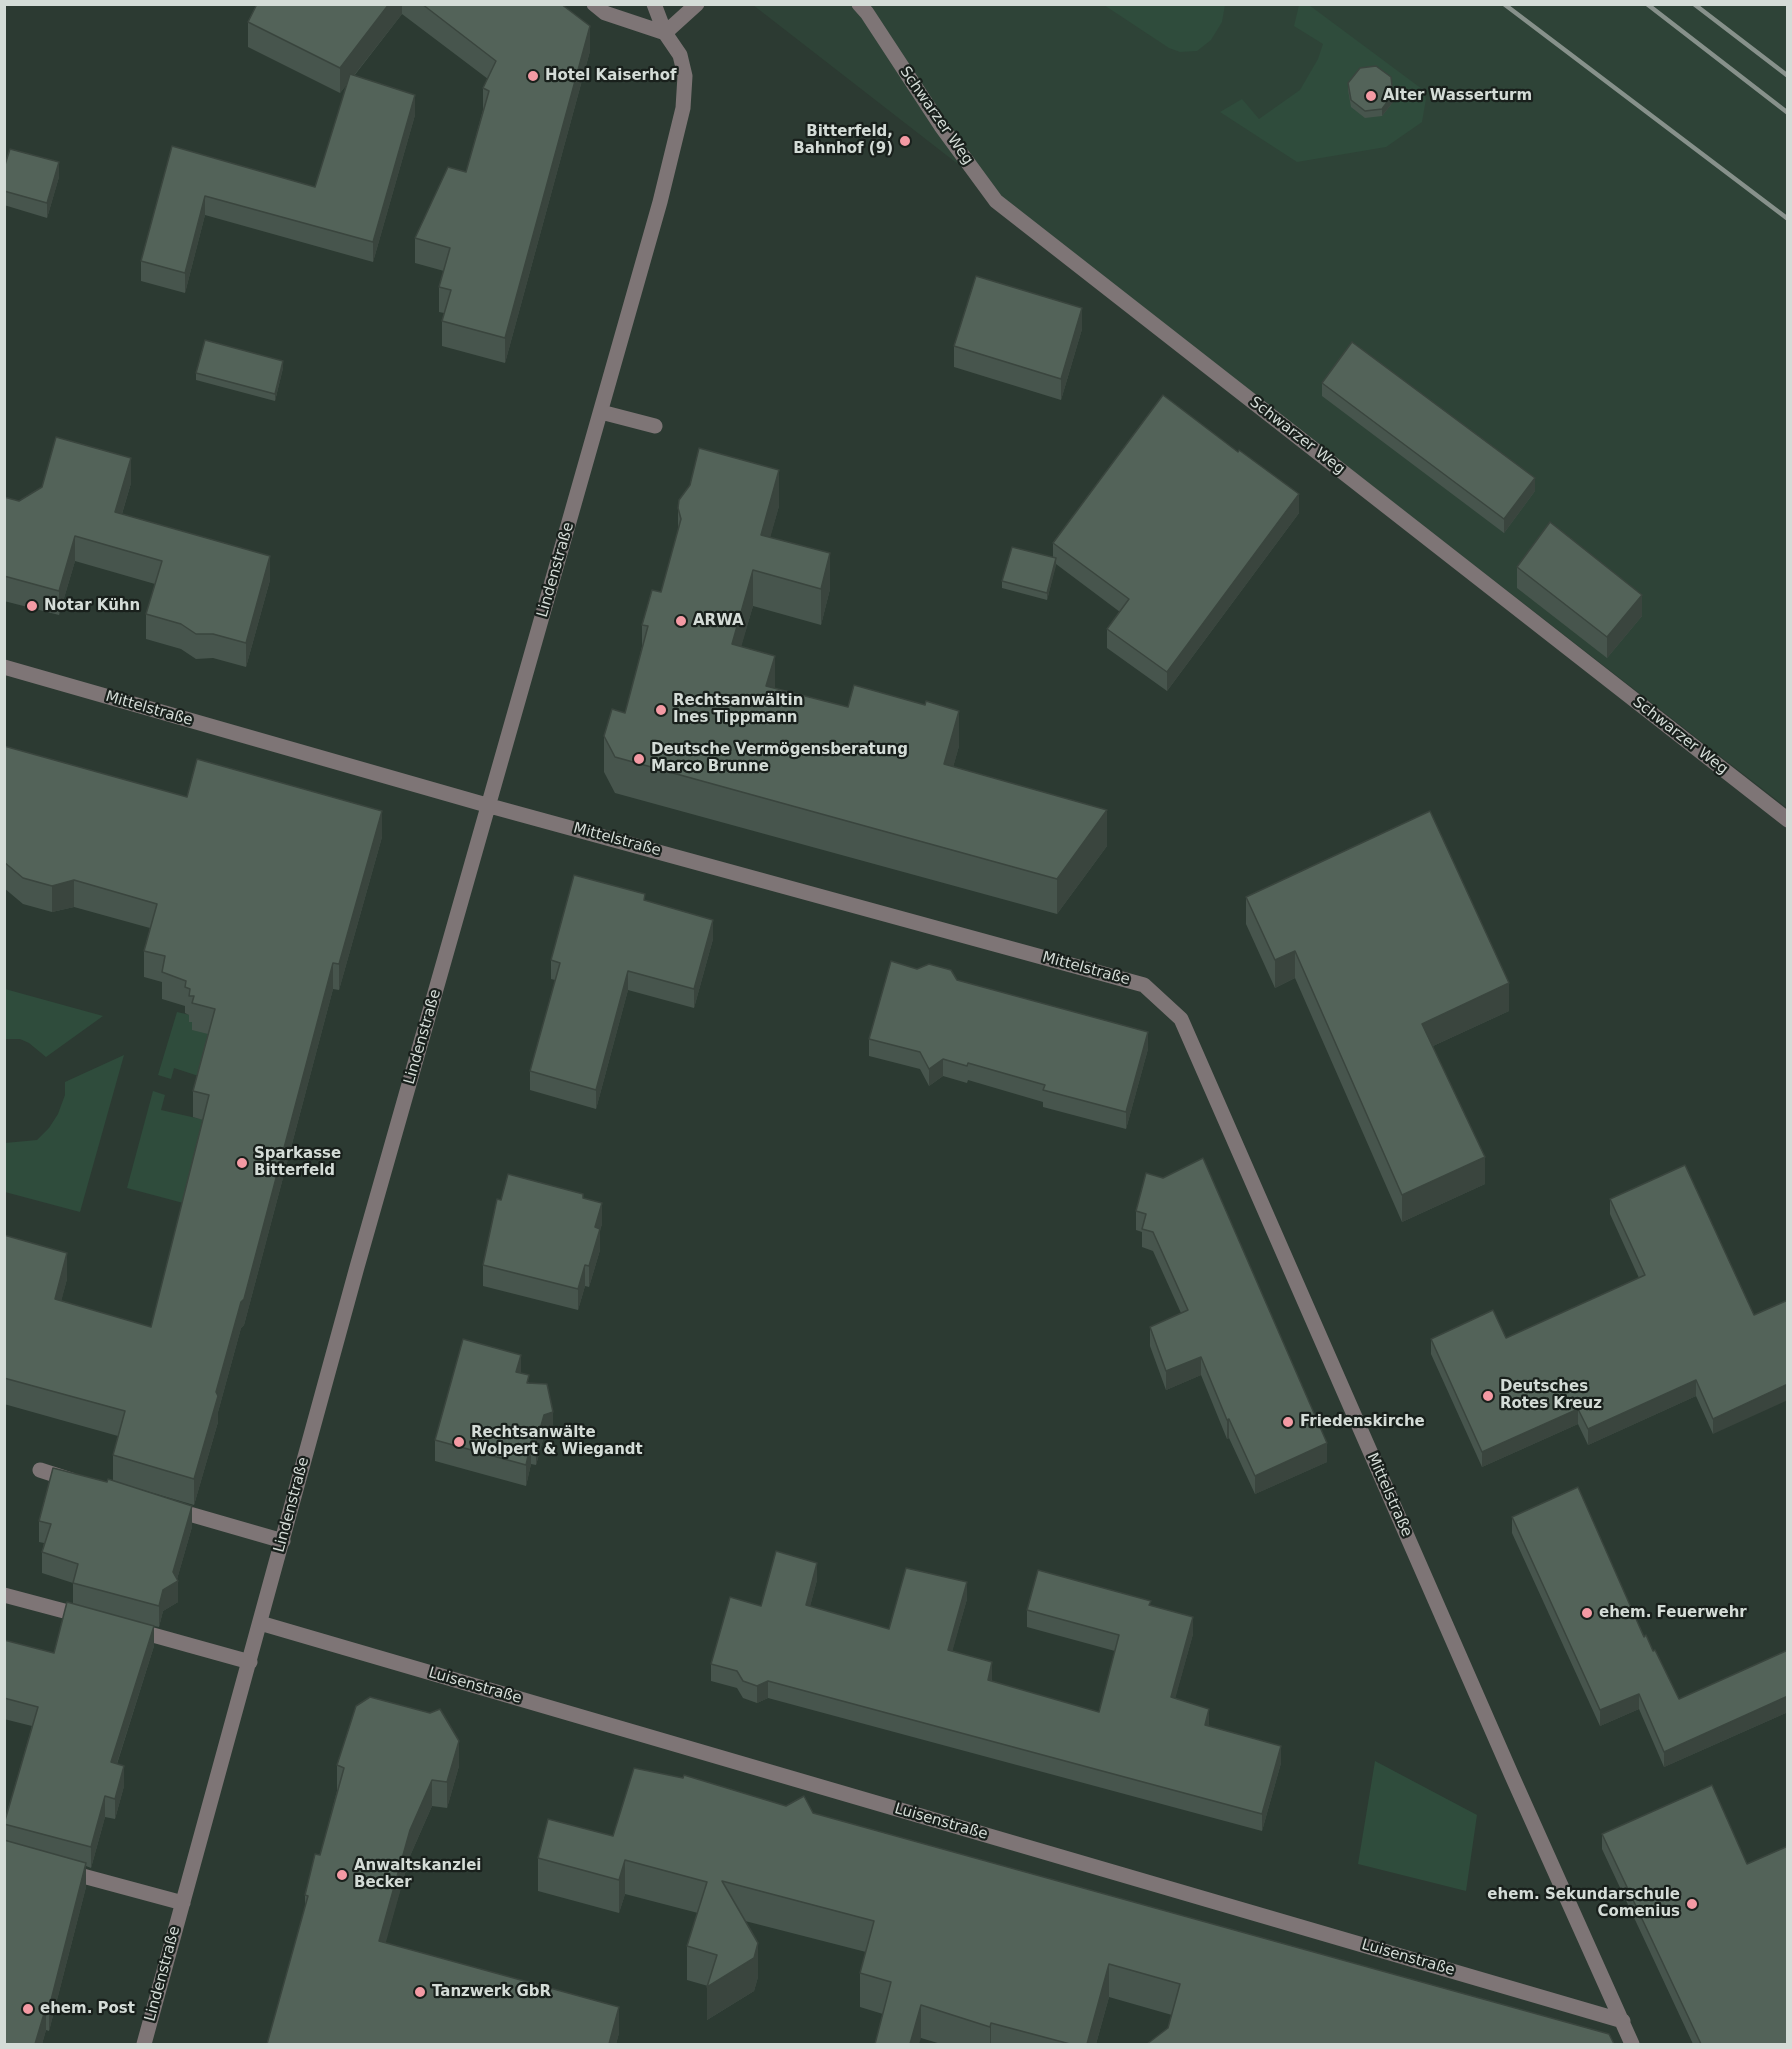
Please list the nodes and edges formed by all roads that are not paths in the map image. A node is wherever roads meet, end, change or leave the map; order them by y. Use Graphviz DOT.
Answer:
graph roads {
  1 [pos="594,4"];
  2 [pos="654,4"];
  3 [pos="697,4"];
  4 [pos="859,4"];
  5 [pos="665,33"];
  6 [pos="601,412"];
  7 [pos="655,426"];
  8 [pos="4,668"];
  9 [pos="490,806"];
  10 [pos="1788,820"];
  11 [pos="40,1470"];
  12 [pos="84,1483"];
  13 [pos="161,1506"];
  14 [pos="283,1541"];
  15 [pos="4,1595"];
  16 [pos="94,1619"];
  17 [pos="260,1623"];
  18 [pos="116,1625"];
  19 [pos="250,1662"];
  20 [pos="49,1866"];
  21 [pos="183,1903"];
  22 [pos="1623,2021"];
  23 [pos="144,2044"];
  24 [pos="1632,2044"];
  1 -- 5 [label="street"];
  2 -- 5 [label="street, Lindenstraße"];
  3 -- 5 [label="street"];
  4 -- 10 [label="street, Schwarzer Weg"];
  5 -- 6 [label="street, Lindenstraße"];
  6 -- 7 [label="street"];
  6 -- 9 [label="street, Lindenstraße"];
  8 -- 9 [label="street, Mittelstraße"];
  9 -- 14 [label="street, Lindenstraße"];
  9 -- 22 [label="street, Mittelstraße"];
  11 -- 12 [label="street"];
  13 -- 14 [label="street"];
  14 -- 17 [label="street, Lindenstraße"];
  15 -- 16 [label="street"];
  17 -- 19 [label="street, Lindenstraße"];
  17 -- 22 [label="street, Luisenstraße"];
  18 -- 19 [label="street"];
  19 -- 21 [label="street, Lindenstraße"];
  20 -- 21 [label="street"];
  21 -- 23 [label="street, Lindenstraße"];
  22 -- 24 [label="street, Mittelstraße"];
}
